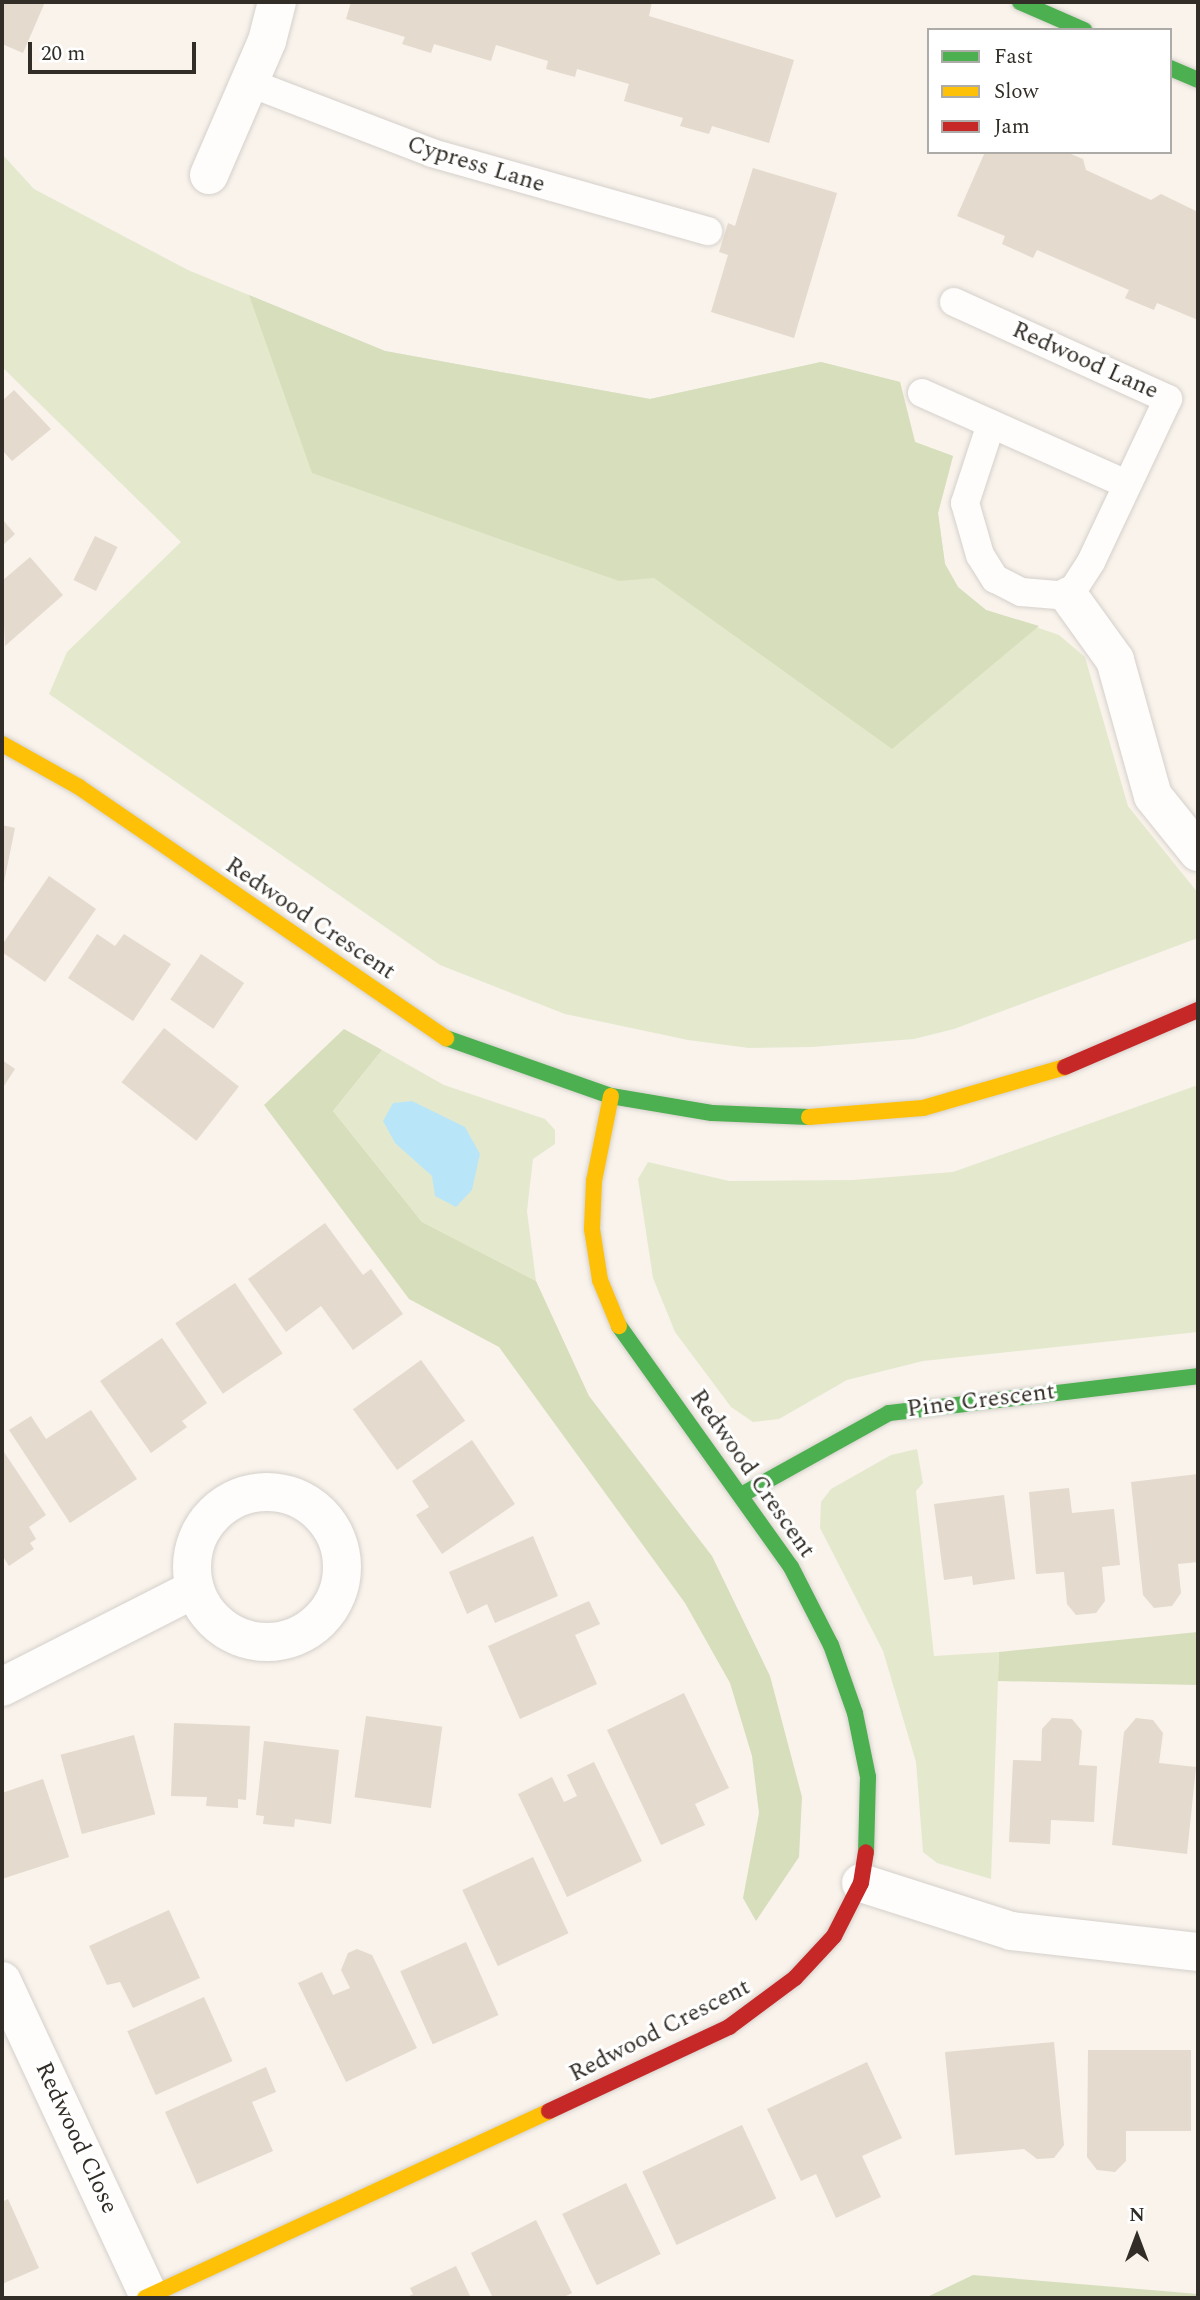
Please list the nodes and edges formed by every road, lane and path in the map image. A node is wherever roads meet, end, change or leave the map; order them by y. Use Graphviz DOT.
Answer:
graph roads {
  1 [pos="277,2"];
  2 [pos="1020,2"];
  3 [pos="1079,28"];
  4 [pos="1172,69"];
  5 [pos="1198,80"];
  6 [pos="250,83"];
  7 [pos="209,175"];
  8 [pos="708,231"];
  9 [pos="954,302"];
  10 [pos="922,393"];
  11 [pos="991,424"];
  12 [pos="1126,484"];
  13 [pos="1069,596"];
  14 [pos="2,744"];
  15 [pos="1198,852"];
  16 [pos="1198,1010"];
  17 [pos="611,1096"];
  18 [pos="1198,1376"];
  19 [pos="743,1494"];
  20 [pos="194,1588"];
  21 [pos="2,1688"];
  22 [pos="861,1883"];
  23 [pos="1198,1952"];
  24 [pos="2,1981"];
  25 [pos="147,2297"];
  1 -- 6 [label="street"];
  2 -- 3 [label="street"];
  4 -- 5 [label="street"];
  6 -- 7 [label="street"];
  6 -- 8 [label="lane, Cypress Lane"];
  9 -- 12 [label="lane, Redwood Lane"];
  10 -- 11 [label="lane"];
  11 -- 12 [label="lane"];
  11 -- 13 [label="lane"];
  12 -- 13 [label="lane, Redwood Lane"];
  13 -- 15 [label="street"];
  14 -- 17 [label="street, Redwood Crescent"];
  16 -- 17 [label="street, Redwood Crescent"];
  17 -- 19 [label="street, Redwood Crescent"];
  18 -- 19 [label="street, Pine Crescent"];
  19 -- 22 [label="street, Redwood Crescent"];
  20 -- 21 [label="street"];
  22 -- 23 [label="street"];
  22 -- 25 [label="street, Redwood Crescent"];
  24 -- 25 [label="street, Redwood Close"];
}
